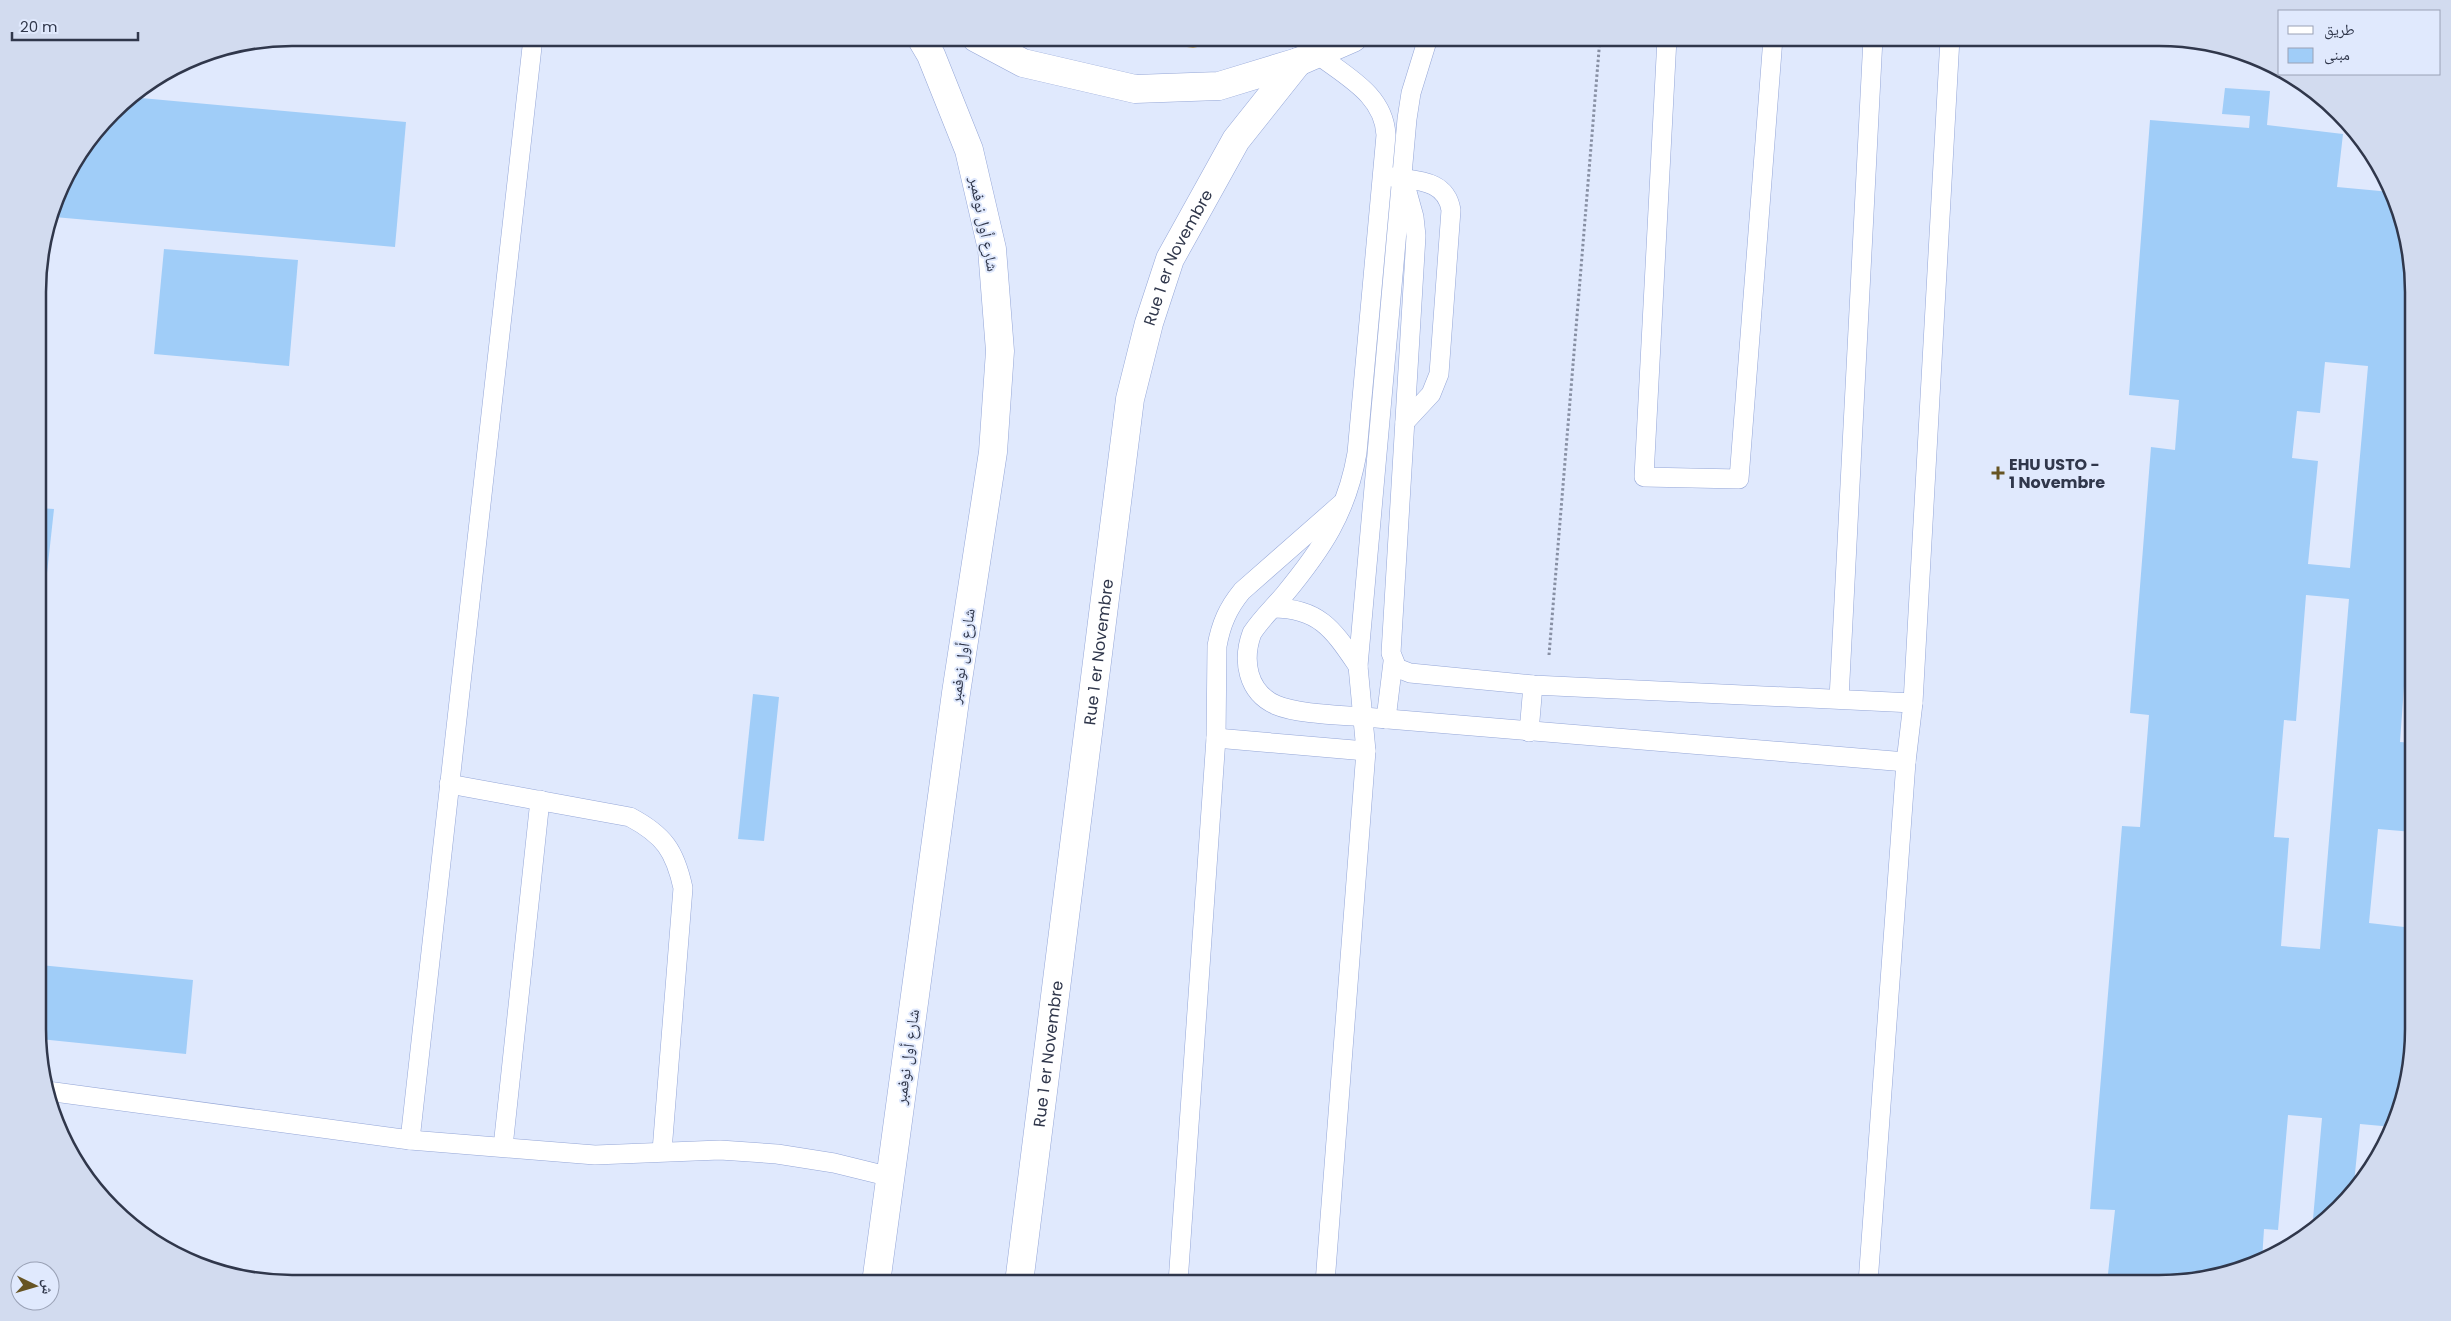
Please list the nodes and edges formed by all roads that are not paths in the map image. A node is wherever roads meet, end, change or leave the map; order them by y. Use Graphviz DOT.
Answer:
graph roads {
  1 [pos="533,46"];
  2 [pos="926,46"];
  3 [pos="991,46"];
  4 [pos="1335,46"];
  5 [pos="1426,46"];
  6 [pos="1667,46"];
  7 [pos="1772,46"];
  8 [pos="1873,46"];
  9 [pos="1950,46"];
  10 [pos="1308,58"];
  11 [pos="1383,175"];
  12 [pos="1403,178"];
  13 [pos="1405,422"];
  14 [pos="1345,500"];
  15 [pos="1273,608"];
  16 [pos="1393,662"];
  17 [pos="1358,666"];
  18 [pos="1540,685"];
  19 [pos="1839,699"];
  20 [pos="1913,703"];
  21 [pos="1364,718"];
  22 [pos="1386,719"];
  23 [pos="1528,732"];
  24 [pos="1216,738"];
  25 [pos="1366,751"];
  26 [pos="1906,762"];
  27 [pos="450,784"];
  28 [pos="540,800"];
  29 [pos="55,1092"];
  30 [pos="410,1140"];
  31 [pos="503,1147"];
  32 [pos="662,1151"];
  33 [pos="891,1177"];
  34 [pos="877,1275"];
  35 [pos="1020,1275"];
  36 [pos="1179,1275"];
  37 [pos="1326,1275"];
  38 [pos="1869,1275"];
  1 -- 27 [label="lane"];
  2 -- 33 [label="main road, شارع أول نوفمبر"];
  3 -- 10 [label="main road"];
  4 -- 10 [label="main road"];
  5 -- 12 [label="lane"];
  6 -- 7 [label="lane"];
  8 -- 19 [label="lane"];
  9 -- 20 [label="lane"];
  10 -- 11 [label="lane"];
  10 -- 35 [label="main road, Rue 1 er Novembre"];
  11 -- 12 [label="lane"];
  11 -- 14 [label="lane"];
  12 -- 13 [label="lane"];
  12 -- 13 [label="lane"];
  12 -- 17 [label="lane"];
  13 -- 16 [label="lane"];
  14 -- 15 [label="lane"];
  14 -- 24 [label="lane"];
  15 -- 17 [label="lane"];
  15 -- 21 [label="lane"];
  16 -- 18 [label="lane"];
  16 -- 22 [label="lane"];
  17 -- 21 [label="lane"];
  18 -- 19 [label="lane"];
  18 -- 23 [label="lane"];
  19 -- 20 [label="lane"];
  20 -- 26 [label="lane"];
  21 -- 22 [label="lane"];
  21 -- 25 [label="lane"];
  22 -- 23 [label="lane"];
  23 -- 26 [label="lane"];
  24 -- 25 [label="lane"];
  24 -- 36 [label="lane"];
  25 -- 37 [label="lane"];
  26 -- 38 [label="lane"];
  27 -- 28 [label="lane"];
  27 -- 30 [label="lane"];
  28 -- 31 [label="lane"];
  28 -- 32 [label="lane"];
  29 -- 30 [label="lane"];
  30 -- 31 [label="lane"];
  31 -- 32 [label="lane"];
  32 -- 33 [label="lane"];
  33 -- 34 [label="main road, شارع أول نوفمبر"];
}
